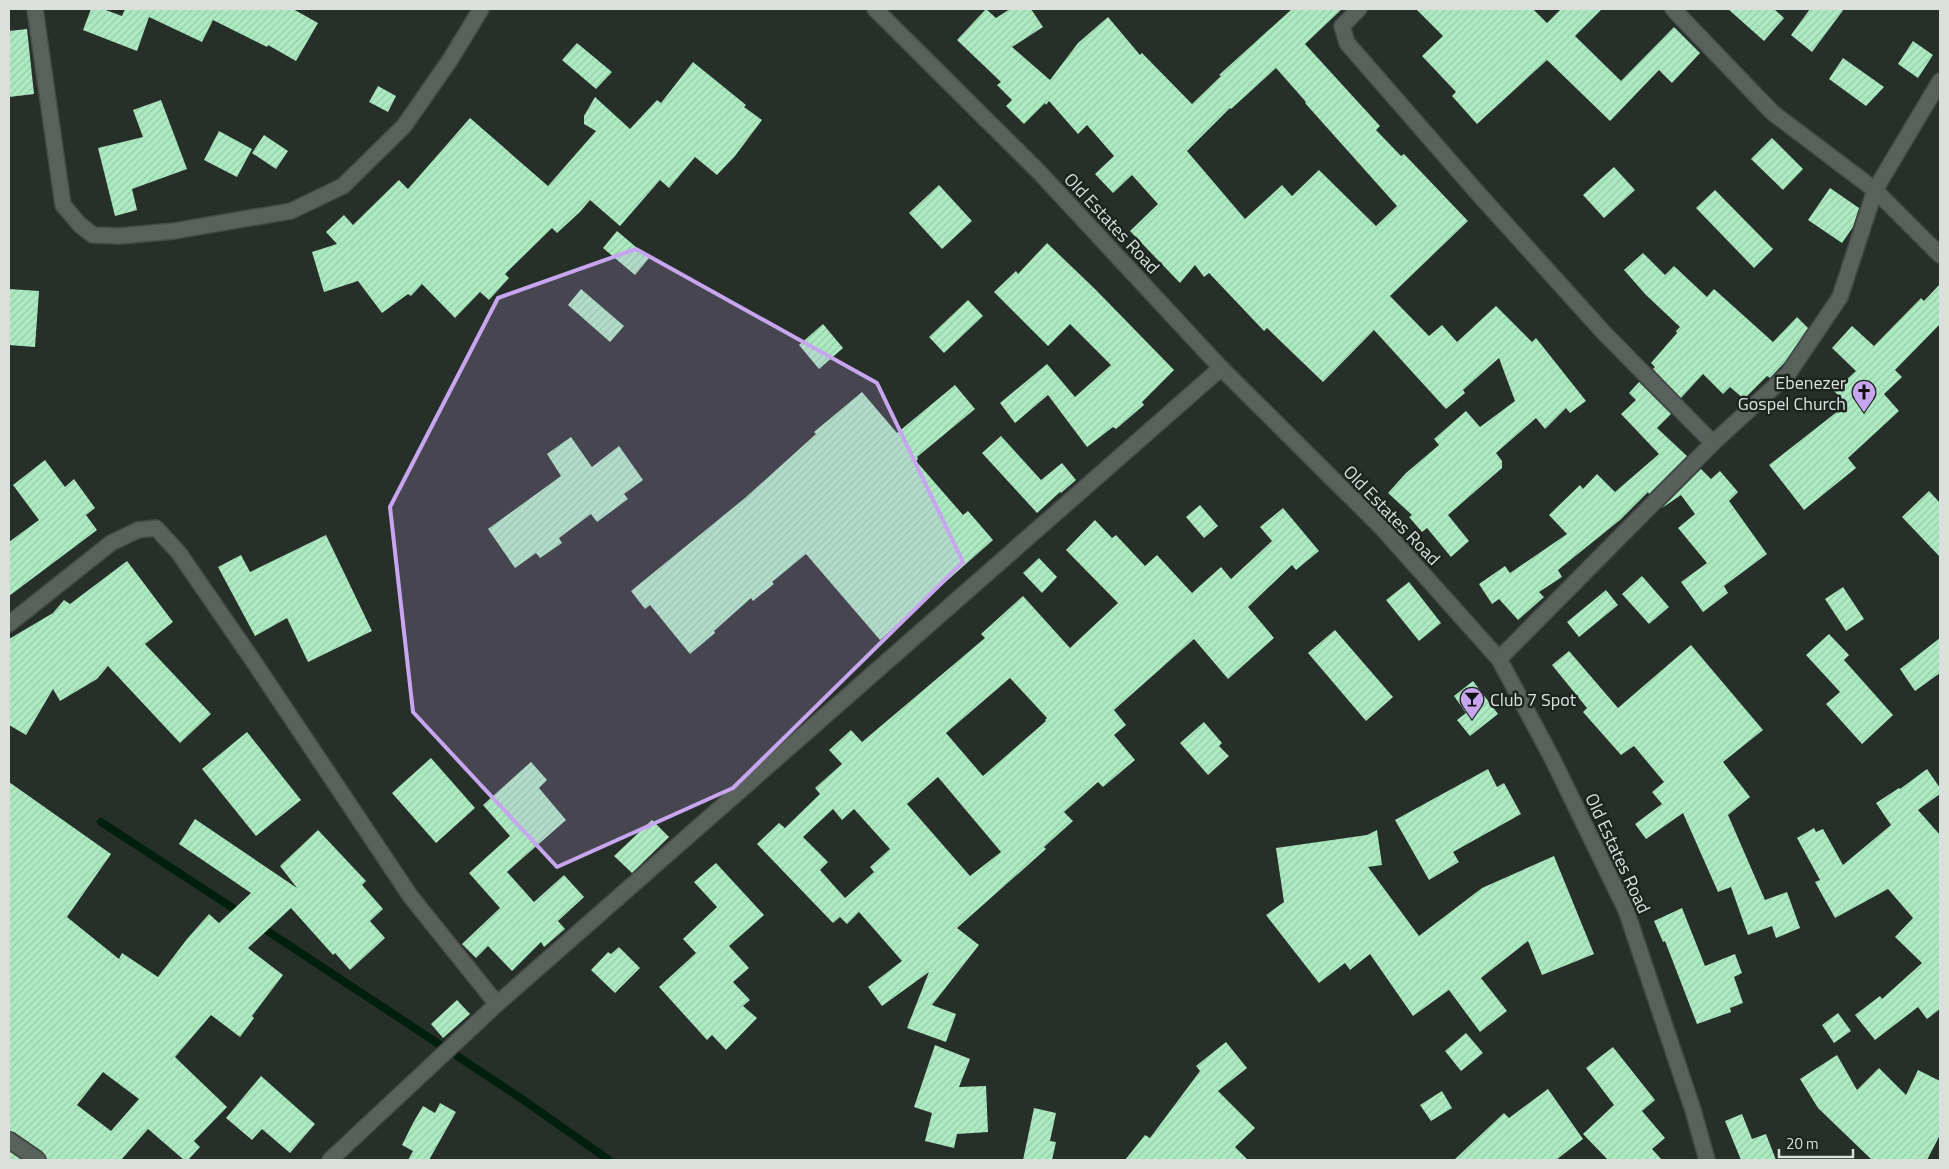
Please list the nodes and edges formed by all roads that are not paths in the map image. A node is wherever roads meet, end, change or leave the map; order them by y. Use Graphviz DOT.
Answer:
graph roads {
  1 [pos="35,9"];
  2 [pos="481,9"];
  3 [pos="875,9"];
  4 [pos="1359,9"];
  5 [pos="1673,9"];
  6 [pos="1940,81"];
  7 [pos="1874,190"];
  8 [pos="1940,255"];
  9 [pos="1221,368"];
  10 [pos="1713,443"];
  11 [pos="9,624"];
  12 [pos="1499,659"];
  13 [pos="497,1004"];
  14 [pos="9,1140"];
  15 [pos="338,1158"];
  16 [pos="38,1160"];
  17 [pos="1707,1160"];
  1 -- 2 [label="street"];
  3 -- 9 [label="street, Old Estates Road"];
  4 -- 10 [label="street"];
  5 -- 7 [label="street"];
  6 -- 7 [label="street"];
  7 -- 8 [label="street"];
  7 -- 10 [label="street"];
  9 -- 12 [label="street, Old Estates Road"];
  9 -- 13 [label="street"];
  10 -- 12 [label="street"];
  11 -- 13 [label="street"];
  12 -- 17 [label="street, Old Estates Road"];
  13 -- 15 [label="street"];
  14 -- 16 [label="street"];
}
